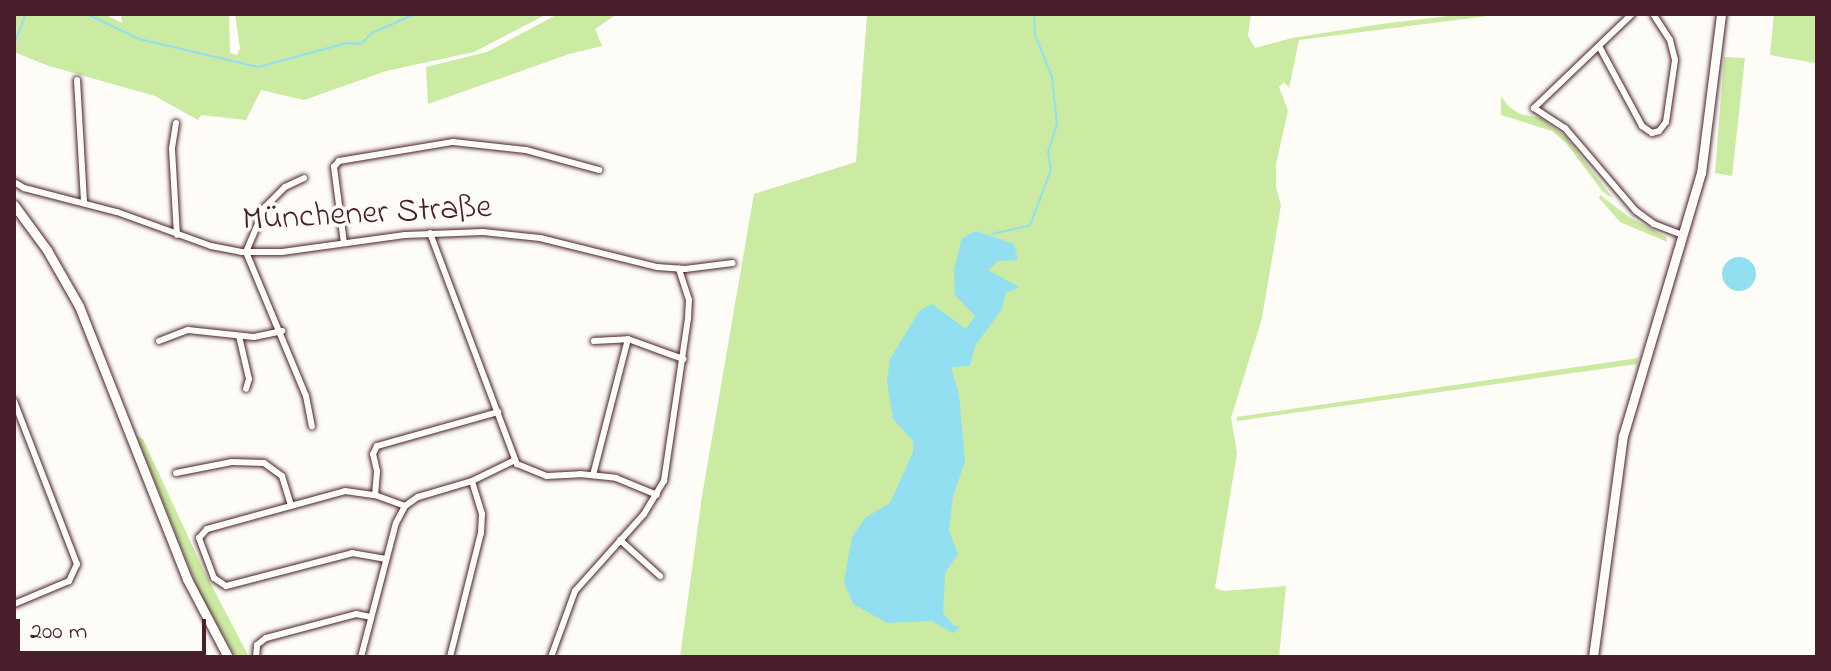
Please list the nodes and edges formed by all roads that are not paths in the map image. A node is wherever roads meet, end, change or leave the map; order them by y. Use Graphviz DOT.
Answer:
graph roads {
  1 [pos="1632,14"];
  2 [pos="1653,14"];
  3 [pos="1721,14"];
  4 [pos="1599,46"];
  5 [pos="77,80"];
  6 [pos="176,123"];
  7 [pos="599,170"];
  8 [pos="304,178"];
  9 [pos="14,182"];
  10 [pos="84,202"];
  11 [pos="14,205"];
  12 [pos="430,233"];
  13 [pos="177,235"];
  14 [pos="1682,235"];
  15 [pos="344,243"];
  16 [pos="246,252"];
  17 [pos="733,263"];
  18 [pos="679,269"];
  19 [pos="282,331"];
  20 [pos="239,336"];
  21 [pos="628,339"];
  22 [pos="159,341"];
  23 [pos="594,341"];
  24 [pos="683,359"];
  25 [pos="246,389"];
  26 [pos="14,401"];
  27 [pos="498,412"];
  28 [pos="312,426"];
  29 [pos="515,460"];
  30 [pos="176,473"];
  31 [pos="593,475"];
  32 [pos="472,481"];
  33 [pos="375,495"];
  34 [pos="657,495"];
  35 [pos="291,506"];
  36 [pos="405,506"];
  37 [pos="620,540"];
  38 [pos="386,559"];
  39 [pos="660,576"];
  40 [pos="14,604"];
  41 [pos="371,617"];
  42 [pos="228,657"];
  43 [pos="256,657"];
  44 [pos="361,657"];
  45 [pos="450,657"];
  46 [pos="552,657"];
  47 [pos="1593,657"];
  1 -- 4 [label="street"];
  2 -- 4 [label="street"];
  3 -- 14 [label="street"];
  4 -- 14 [label="street"];
  5 -- 10 [label="street"];
  6 -- 13 [label="street"];
  7 -- 15 [label="street"];
  8 -- 16 [label="street"];
  9 -- 10 [label="street, Münchener Straße"];
  10 -- 13 [label="street, Münchener Straße"];
  11 -- 42 [label="street"];
  12 -- 15 [label="street, Münchener Straße"];
  12 -- 18 [label="street, Münchener Straße"];
  12 -- 27 [label="street"];
  13 -- 16 [label="street, Münchener Straße"];
  14 -- 47 [label="street"];
  15 -- 16 [label="street, Münchener Straße"];
  16 -- 19 [label="street"];
  17 -- 18 [label="street, Münchener Straße"];
  18 -- 24 [label="street"];
  19 -- 20 [label="street"];
  19 -- 28 [label="street"];
  20 -- 22 [label="street"];
  20 -- 25 [label="street"];
  21 -- 23 [label="street"];
  21 -- 24 [label="street"];
  21 -- 31 [label="street"];
  24 -- 34 [label="street"];
  26 -- 40 [label="street"];
  27 -- 29 [label="street"];
  27 -- 33 [label="street"];
  29 -- 31 [label="street"];
  29 -- 32 [label="street"];
  30 -- 35 [label="street"];
  31 -- 34 [label="street"];
  32 -- 36 [label="street"];
  32 -- 45 [label="street"];
  33 -- 35 [label="street"];
  33 -- 36 [label="street"];
  34 -- 37 [label="street"];
  35 -- 38 [label="street"];
  36 -- 38 [label="street"];
  37 -- 39 [label="street"];
  37 -- 46 [label="street"];
  38 -- 41 [label="street"];
  41 -- 43 [label="street"];
  41 -- 44 [label="street"];
}
